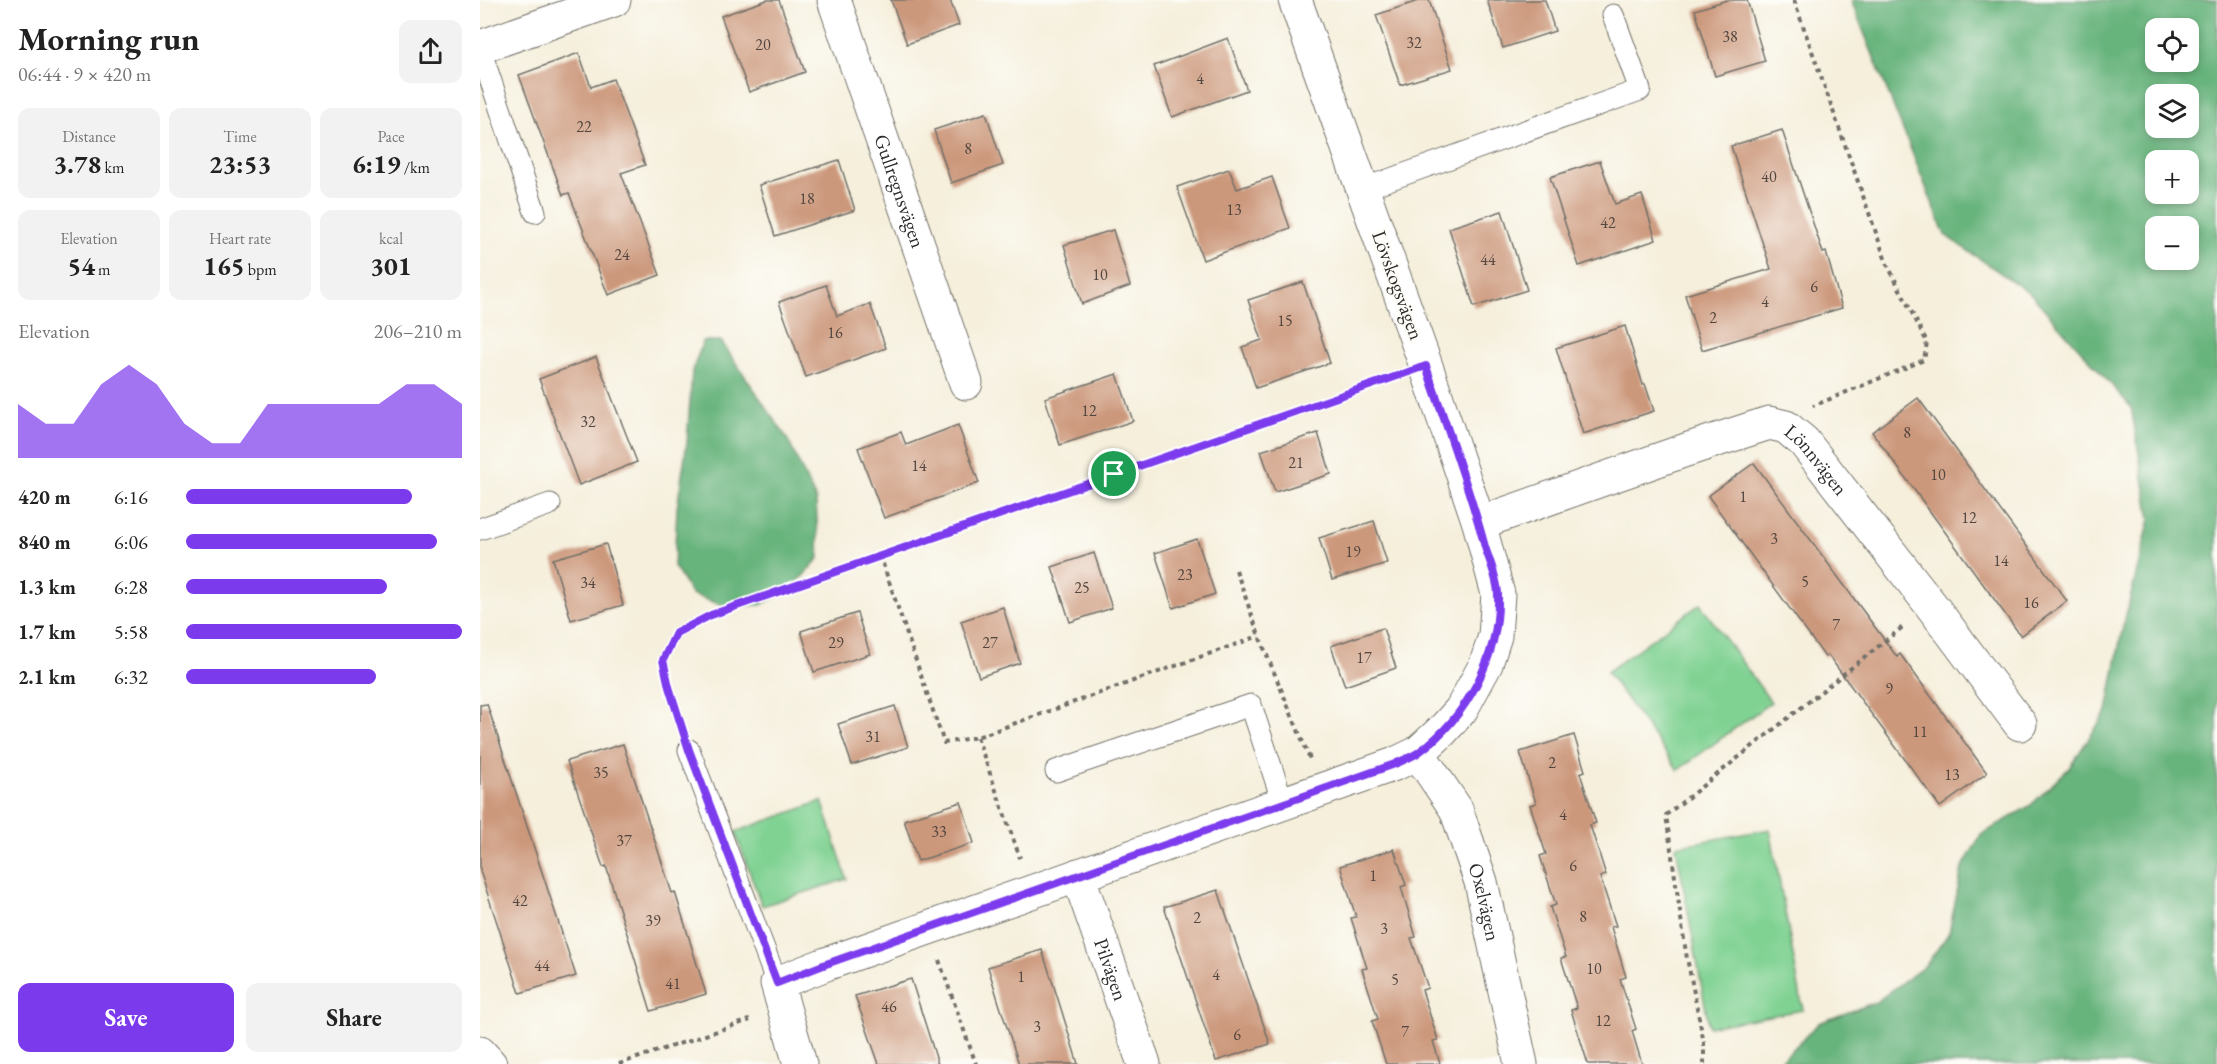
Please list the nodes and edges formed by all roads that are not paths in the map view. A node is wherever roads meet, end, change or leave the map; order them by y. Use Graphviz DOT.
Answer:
graph roads {
  1 [pos="614,0"];
  2 [pos="834,0"];
  3 [pos="1295,0"];
  4 [pos="1613,15"];
  5 [pos="480,48"];
  6 [pos="1363,189"];
  7 [pos="535,212"];
  8 [pos="966,383"];
  9 [pos="550,504"];
  10 [pos="1479,522"];
  11 [pos="480,529"];
  12 [pos="2020,724"];
  13 [pos="689,750"];
  14 [pos="1418,753"];
  15 [pos="1056,771"];
  16 [pos="1283,803"];
  17 [pos="1078,875"];
  18 [pos="781,996"];
  19 [pos="480,1053"];
  20 [pos="490,1064"];
  21 [pos="800,1064"];
  22 [pos="1144,1064"];
  23 [pos="1521,1064"];
  1 -- 5 [label="street"];
  2 -- 8 [label="street, Gullregnsvägen"];
  3 -- 6 [label="street, Lövskogsvägen"];
  4 -- 6 [label="lane"];
  5 -- 7 [label="lane"];
  6 -- 10 [label="street, Lövskogsvägen"];
  9 -- 11 [label="lane"];
  10 -- 12 [label="street, Lönnvägen"];
  10 -- 14 [label="street, Lövskogsvägen"];
  13 -- 18 [label="lane"];
  14 -- 16 [label="street, Lövskogsvägen"];
  14 -- 23 [label="street, Oxelvägen"];
  15 -- 16 [label="lane"];
  16 -- 17 [label="street, Lövskogsvägen"];
  17 -- 18 [label="street, Lövskogsvägen"];
  17 -- 22 [label="street, Pilvägen"];
  18 -- 21 [label="street"];
  19 -- 20 [label="street"];
}
